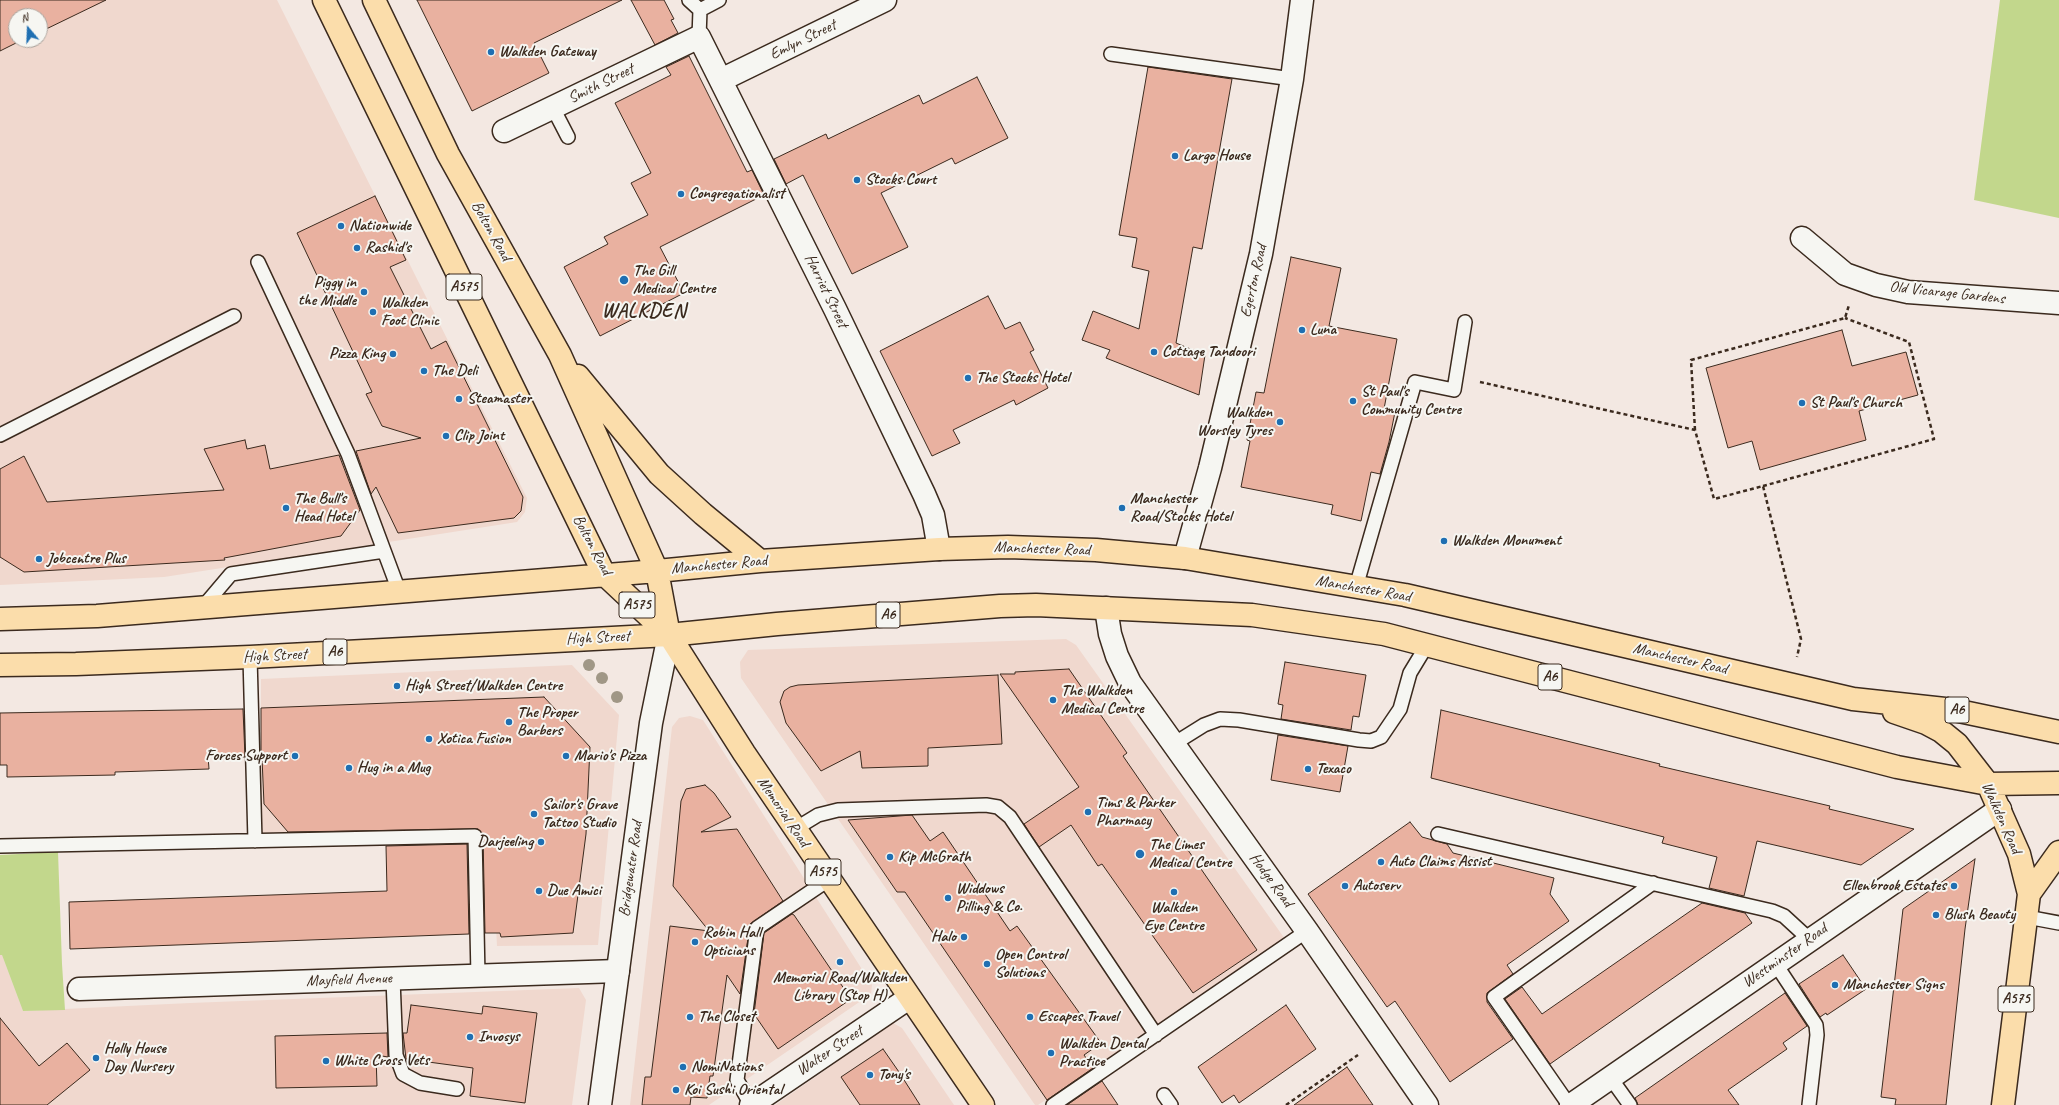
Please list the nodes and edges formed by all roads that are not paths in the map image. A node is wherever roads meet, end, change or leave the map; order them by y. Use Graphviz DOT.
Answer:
graph roads {
  1 [pos="324,0"];
  2 [pos="374,0"];
  3 [pos="689,0"];
  4 [pos="720,0"];
  5 [pos="885,0"];
  6 [pos="1302,0"];
  7 [pos="861,5"];
  8 [pos="700,10"];
  9 [pos="699,37"];
  10 [pos="1111,54"];
  11 [pos="1292,79"];
  12 [pos="721,80"];
  13 [pos="554,108"];
  14 [pos="504,131"];
  15 [pos="568,137"];
  16 [pos="1802,238"];
  17 [pos="258,262"];
  18 [pos="2059,303"];
  19 [pos="234,316"];
  20 [pos="1465,322"];
  21 [pos="560,354"];
  22 [pos="0,435"];
  23 [pos="939,549"];
  24 [pos="384,551"];
  25 [pos="1185,558"];
  26 [pos="760,561"];
  27 [pos="657,571"];
  28 [pos="604,574"];
  29 [pos="1356,587"];
  30 [pos="399,591"];
  31 [pos="203,607"];
  32 [pos="1106,608"];
  33 [pos="0,619"];
  34 [pos="669,635"];
  35 [pos="1427,645"];
  36 [pos="250,657"];
  37 [pos="0,666"];
  38 [pos="1853,699"];
  39 [pos="2059,732"];
  40 [pos="1172,745"];
  41 [pos="2059,783"];
  42 [pos="1988,784"];
  43 [pos="2000,809"];
  44 [pos="795,829"];
  45 [pos="1438,834"];
  46 [pos="255,841"];
  47 [pos="0,846"];
  48 [pos="2059,852"];
  49 [pos="828,880"];
  50 [pos="1653,883"];
  51 [pos="2030,894"];
  52 [pos="2027,917"];
  53 [pos="2059,923"];
  54 [pos="1307,931"];
  55 [pos="1809,939"];
  56 [pos="1775,963"];
  57 [pos="618,971"];
  58 [pos="478,976"];
  59 [pos="393,979"];
  60 [pos="79,989"];
  61 [pos="909,998"];
  62 [pos="1156,1035"];
  63 [pos="1610,1077"];
  64 [pos="457,1089"];
  65 [pos="756,1104"];
  66 [pos="600,1105"];
  67 [pos="983,1105"];
  68 [pos="1053,1105"];
  69 [pos="1427,1105"];
  70 [pos="1570,1105"];
  71 [pos="1630,1105"];
  72 [pos="1809,1105"];
  73 [pos="2003,1105"];
  1 -- 28 [label="main road, Bolton Road / A575"];
  2 -- 21 [label="main road, Bolton Road / A575"];
  3 -- 8 [label="lane"];
  4 -- 8 [label="lane"];
  5 -- 7 [label="street, Emlyn Street"];
  6 -- 11 [label="street, Egerton Road"];
  7 -- 12 [label="street, Emlyn Street"];
  8 -- 9 [label="lane"];
  9 -- 12 [label="street, Harriet Street"];
  9 -- 13 [label="street, Smith Street"];
  10 -- 11 [label="lane"];
  11 -- 25 [label="street, Egerton Road"];
  12 -- 23 [label="street, Harriet Street"];
  13 -- 14 [label="street, Smith Street"];
  13 -- 15 [label="lane"];
  16 -- 18 [label="street, Old Vicarage Gardens"];
  17 -- 24 [label="lane"];
  19 -- 22 [label="lane"];
  20 -- 29 [label="lane"];
  21 -- 26 [label="main road, A575"];
  21 -- 27 [label="main road, Bolton Road / A575"];
  23 -- 25 [label="main road, Manchester Road / A6"];
  23 -- 26 [label="main road, Manchester Road / A6"];
  24 -- 30 [label="lane"];
  24 -- 31 [label="lane"];
  25 -- 29 [label="main road, Manchester Road / A6"];
  26 -- 27 [label="main road, Manchester Road / A6"];
  27 -- 28 [label="main road, A6"];
  27 -- 34 [label="main road, Bolton Road / A575"];
  28 -- 30 [label="main road, A6"];
  28 -- 34 [label="main road, Bolton Road / A575"];
  29 -- 38 [label="main road, Manchester Road / A6"];
  30 -- 31 [label="main road, A6"];
  31 -- 33 [label="main road, A6"];
  32 -- 34 [label="main road, A6"];
  32 -- 35 [label="main road, A6"];
  32 -- 40 [label="street, Hodge Road"];
  34 -- 36 [label="main road, High Street / A6"];
  34 -- 44 [label="main road, Memorial Road / A575"];
  34 -- 57 [label="street, Bridgewater Road"];
  35 -- 40 [label="lane"];
  35 -- 42 [label="main road, A6"];
  36 -- 37 [label="main road, High Street / A6"];
  36 -- 46 [label="lane"];
  38 -- 39 [label="main road, Manchester Road / A6"];
  38 -- 42 [label="main road, Walkden Road / A575"];
  40 -- 54 [label="street, Hodge Road"];
  41 -- 42 [label="main road, A6"];
  42 -- 43 [label="main road, Walkden Road / A575"];
  43 -- 51 [label="main road, Walkden Road / A575"];
  43 -- 55 [label="street, Westminster Road"];
  44 -- 49 [label="main road, Memorial Road / A575"];
  44 -- 62 [label="lane"];
  45 -- 50 [label="lane"];
  46 -- 47 [label="lane"];
  46 -- 58 [label="lane"];
  48 -- 51 [label="main road, Walkden Road / A575"];
  49 -- 61 [label="main road, Memorial Road / A575"];
  49 -- 65 [label="lane"];
  50 -- 55 [label="lane"];
  50 -- 70 [label="lane"];
  51 -- 52 [label="main road, Walkden Road / A575"];
  52 -- 53 [label="lane"];
  52 -- 73 [label="main road, Walkden Road / A575"];
  54 -- 62 [label="lane"];
  54 -- 69 [label="street, Hodge Road"];
  55 -- 56 [label="street, Westminster Road"];
  56 -- 63 [label="street, Westminster Road"];
  56 -- 72 [label="lane"];
  57 -- 58 [label="street, Mayfield Avenue"];
  57 -- 66 [label="street, Bridgewater Road"];
  58 -- 59 [label="street, Mayfield Avenue"];
  59 -- 60 [label="street, Mayfield Avenue"];
  59 -- 64 [label="lane"];
  61 -- 65 [label="street, Walter Street"];
  61 -- 67 [label="main road, Memorial Road / A575"];
  62 -- 68 [label="lane"];
  63 -- 70 [label="street, Westminster Road"];
  63 -- 71 [label="lane"];
}
